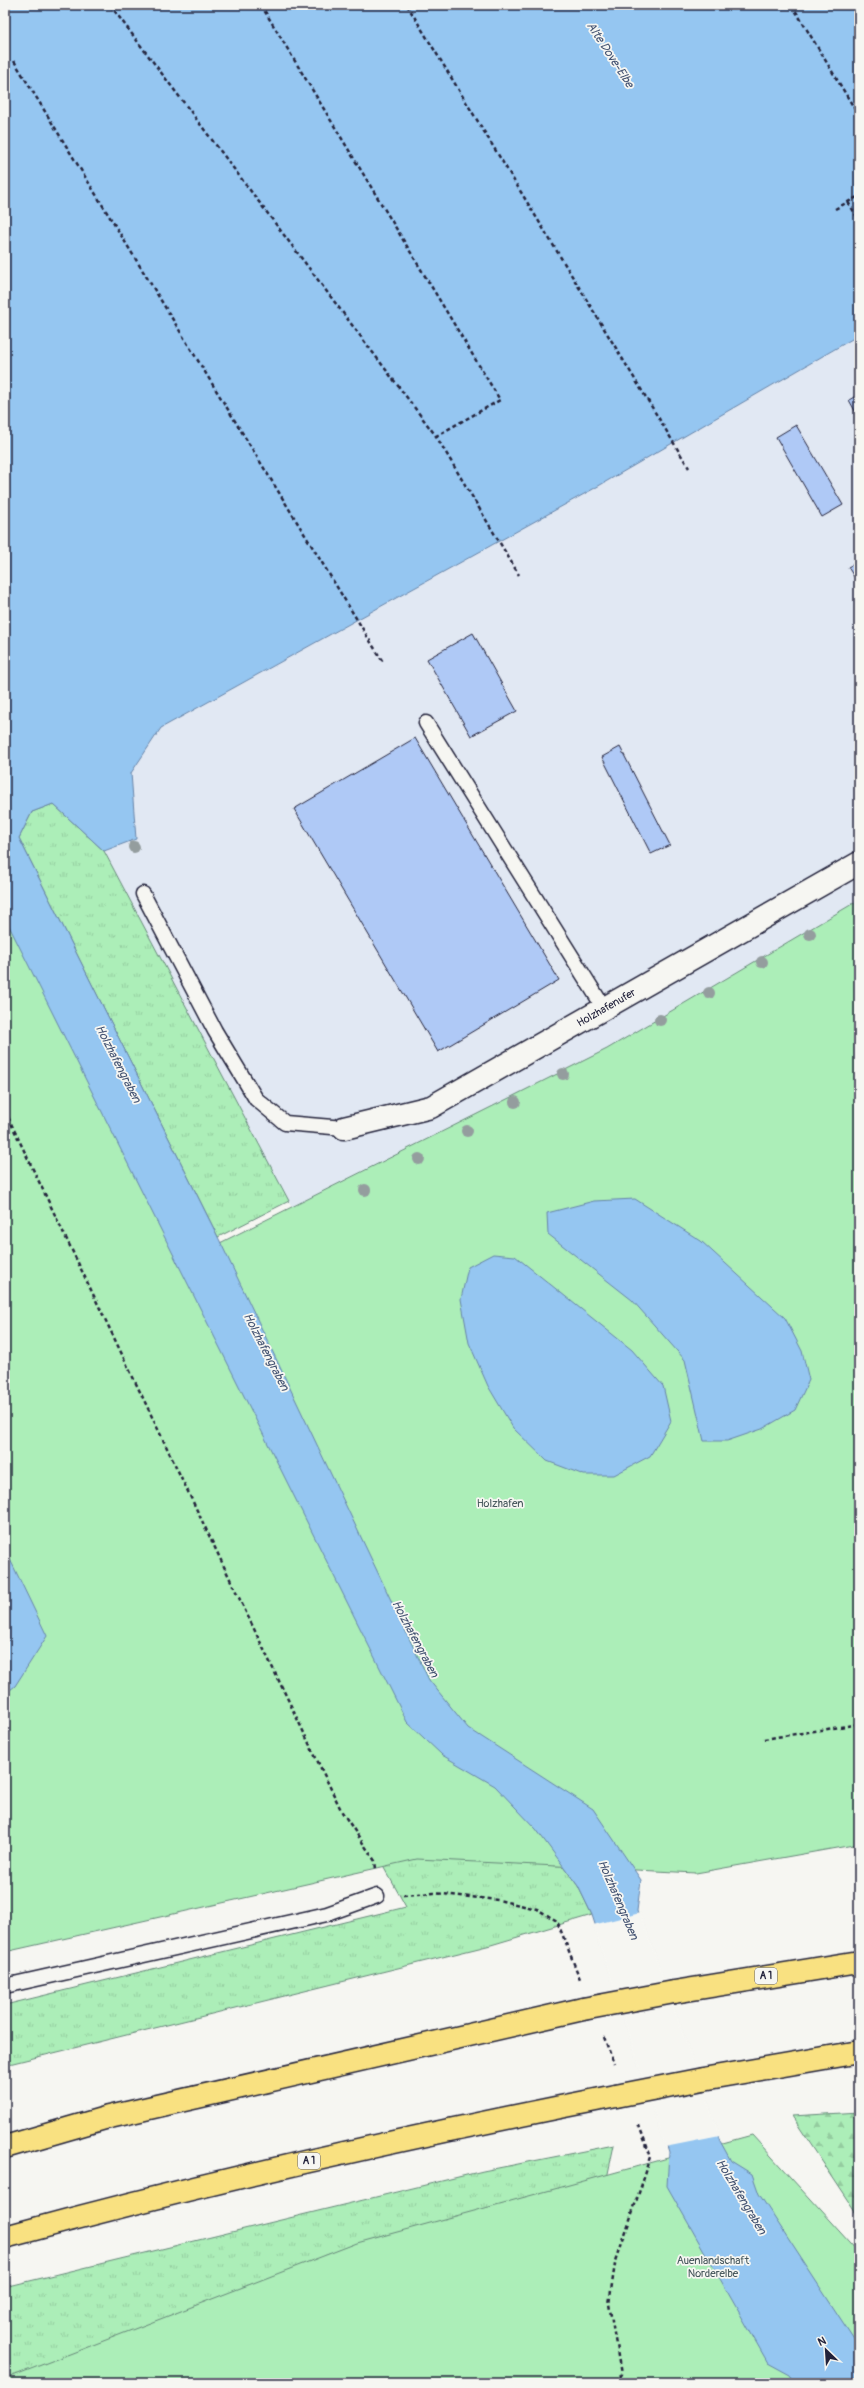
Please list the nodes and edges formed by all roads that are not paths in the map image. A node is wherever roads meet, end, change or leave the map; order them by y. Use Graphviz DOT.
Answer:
graph roads {
  1 [pos="426,723"];
  2 [pos="859,863"];
  3 [pos="143,894"];
  4 [pos="604,1008"];
  5 [pos="344,1128"];
  6 [pos="377,1896"];
  7 [pos="859,1962"];
  8 [pos="5,1986"];
  9 [pos="859,2052"];
  10 [pos="5,2147"];
  11 [pos="5,2237"];
  1 -- 4 [label="lane"];
  2 -- 4 [label="street, Holzhafenufer"];
  3 -- 5 [label="lane"];
  4 -- 5 [label="street, Holzhafenufer"];
  6 -- 8 [label="lane"];
  7 -- 10 [label="highway, A 1, bridge"];
  9 -- 11 [label="highway, A 1, bridge"];
}
